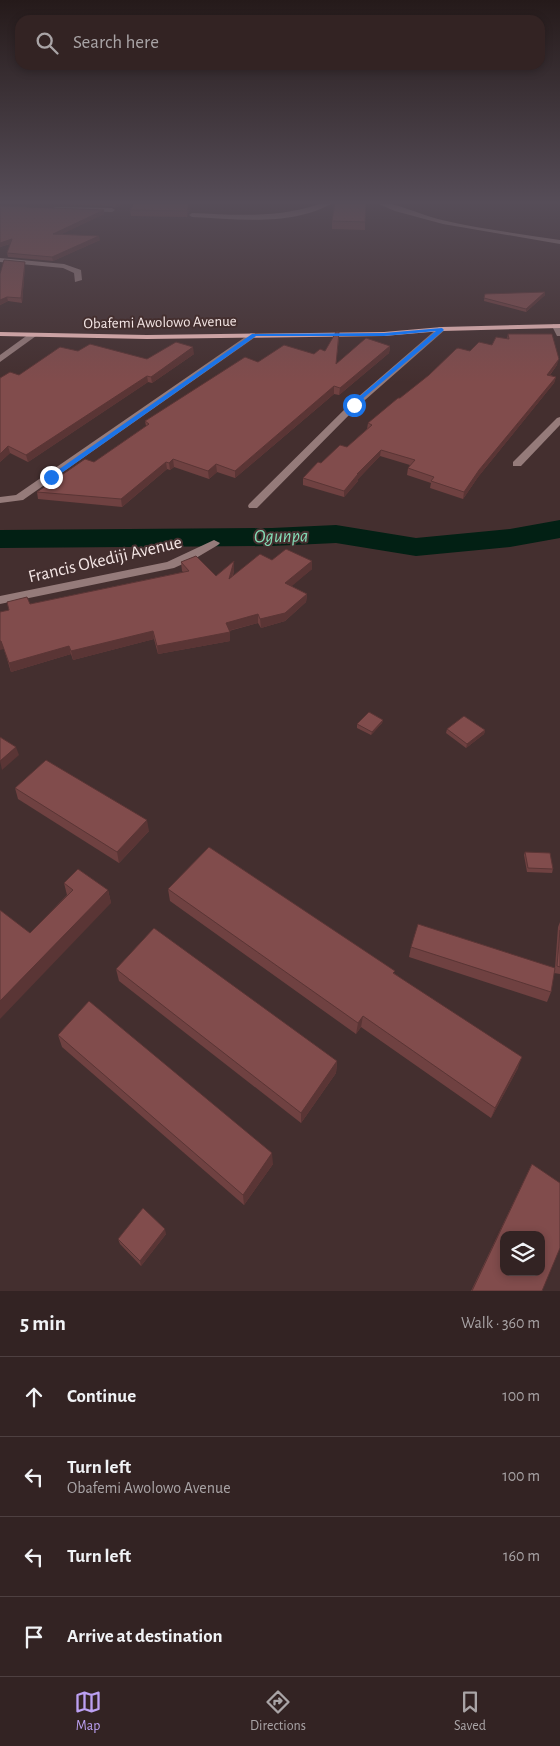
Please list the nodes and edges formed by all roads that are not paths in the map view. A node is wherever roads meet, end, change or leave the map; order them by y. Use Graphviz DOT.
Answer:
graph roads {
  1 [pos="13,261"];
  2 [pos="78,280"];
  3 [pos="442,329"];
  4 [pos="559,329"];
  5 [pos="0,334"];
  6 [pos="254,335"];
  7 [pos="32,336"];
  8 [pos="0,359"];
  9 [pos="560,420"];
  10 [pos="517,464"];
  11 [pos="0,500"];
  12 [pos="253,506"];
  13 [pos="214,543"];
  14 [pos="0,600"];
  1 -- 2 [label="street"];
  3 -- 4 [label="main road, Obafemi Awolowo Avenue"];
  3 -- 6 [label="main road, Obafemi Awolowo Avenue"];
  3 -- 12 [label="street"];
  5 -- 7 [label="main road, Obafemi Awolowo Avenue"];
  6 -- 7 [label="main road, Obafemi Awolowo Avenue"];
  6 -- 11 [label="street"];
  7 -- 8 [label="street"];
  9 -- 10 [label="street"];
  13 -- 14 [label="street, Francis Okediji Avenue"];
}
